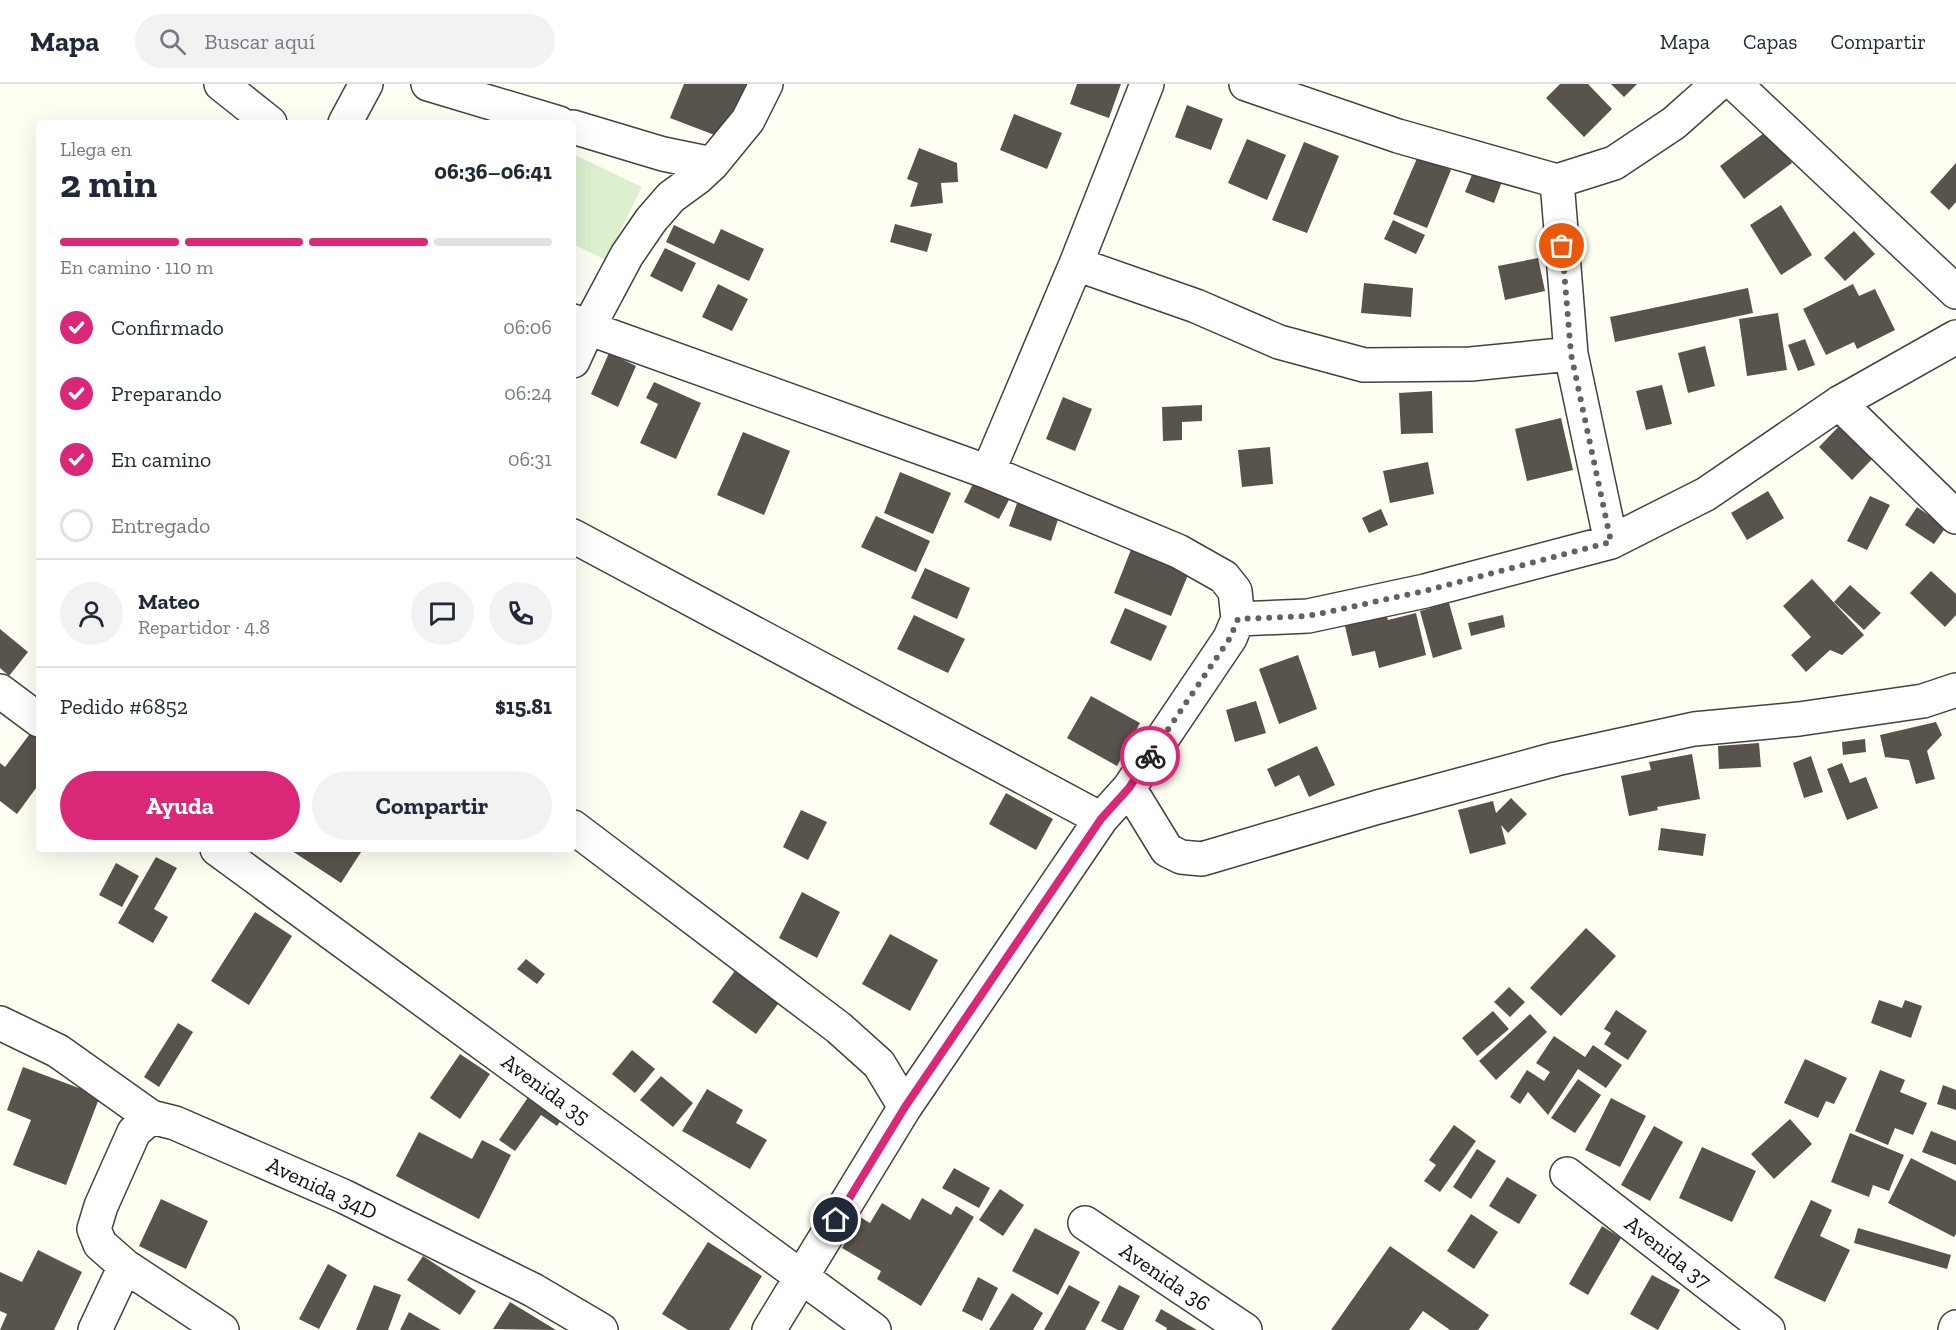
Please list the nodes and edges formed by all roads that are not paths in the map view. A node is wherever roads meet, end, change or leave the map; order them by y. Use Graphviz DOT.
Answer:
graph roads {
  1 [pos="221,84"];
  2 [pos="366,84"];
  3 [pos="428,84"];
  4 [pos="766,84"];
  5 [pos="1147,84"];
  6 [pos="1246,84"];
  7 [pos="1718,84"];
  8 [pos="1735,84"];
  9 [pos="266,120"];
  10 [pos="347,120"];
  11 [pos="549,120"];
  12 [pos="576,128"];
  13 [pos="712,164"];
  14 [pos="1557,181"];
  15 [pos="1076,264"];
  16 [pos="1956,292"];
  17 [pos="580,325"];
  18 [pos="1956,337"];
  19 [pos="576,346"];
  20 [pos="1571,354"];
  21 [pos="1839,403"];
  22 [pos="988,472"];
  23 [pos="1956,517"];
  24 [pos="576,538"];
  25 [pos="1611,542"];
  26 [pos="1238,619"];
  27 [pos="1956,690"];
  28 [pos="0,691"];
  29 [pos="36,718"];
  30 [pos="1129,788"];
  31 [pos="1101,819"];
  32 [pos="576,829"];
  33 [pos="221,852"];
  34 [pos="0,1023"];
  35 [pos="905,1107"];
  36 [pos="151,1117"];
  37 [pos="1567,1174"];
  38 [pos="1085,1223"];
  39 [pos="125,1266"];
  40 [pos="801,1276"];
  41 [pos="95,1330"];
  42 [pos="222,1330"];
  43 [pos="601,1330"];
  44 [pos="769,1330"];
  45 [pos="874,1330"];
  46 [pos="1245,1330"];
  47 [pos="1768,1330"];
  1 -- 9 [label="street"];
  2 -- 10 [label="street"];
  3 -- 11 [label="street"];
  4 -- 13 [label="street"];
  5 -- 15 [label="street"];
  6 -- 14 [label="street"];
  7 -- 14 [label="street"];
  8 -- 16 [label="street"];
  12 -- 13 [label="street"];
  13 -- 17 [label="street"];
  14 -- 20 [label="street"];
  15 -- 20 [label="street"];
  15 -- 22 [label="street"];
  17 -- 19 [label="street"];
  17 -- 22 [label="street"];
  18 -- 21 [label="street"];
  20 -- 25 [label="street"];
  21 -- 23 [label="street"];
  21 -- 25 [label="street"];
  22 -- 26 [label="street"];
  24 -- 31 [label="street"];
  25 -- 26 [label="street"];
  26 -- 30 [label="street"];
  27 -- 30 [label="street"];
  28 -- 29 [label="street"];
  30 -- 31 [label="street"];
  31 -- 35 [label="street"];
  32 -- 35 [label="street"];
  33 -- 40 [label="street, Avenida 35"];
  34 -- 36 [label="street, Avenida 34D"];
  35 -- 40 [label="street"];
  36 -- 39 [label="street"];
  36 -- 43 [label="street, Avenida 34D"];
  37 -- 47 [label="street, Avenida 37"];
  38 -- 46 [label="street, Avenida 36"];
  39 -- 41 [label="street"];
  39 -- 42 [label="street"];
  40 -- 44 [label="street"];
  40 -- 45 [label="street, Avenida 35"];
}
